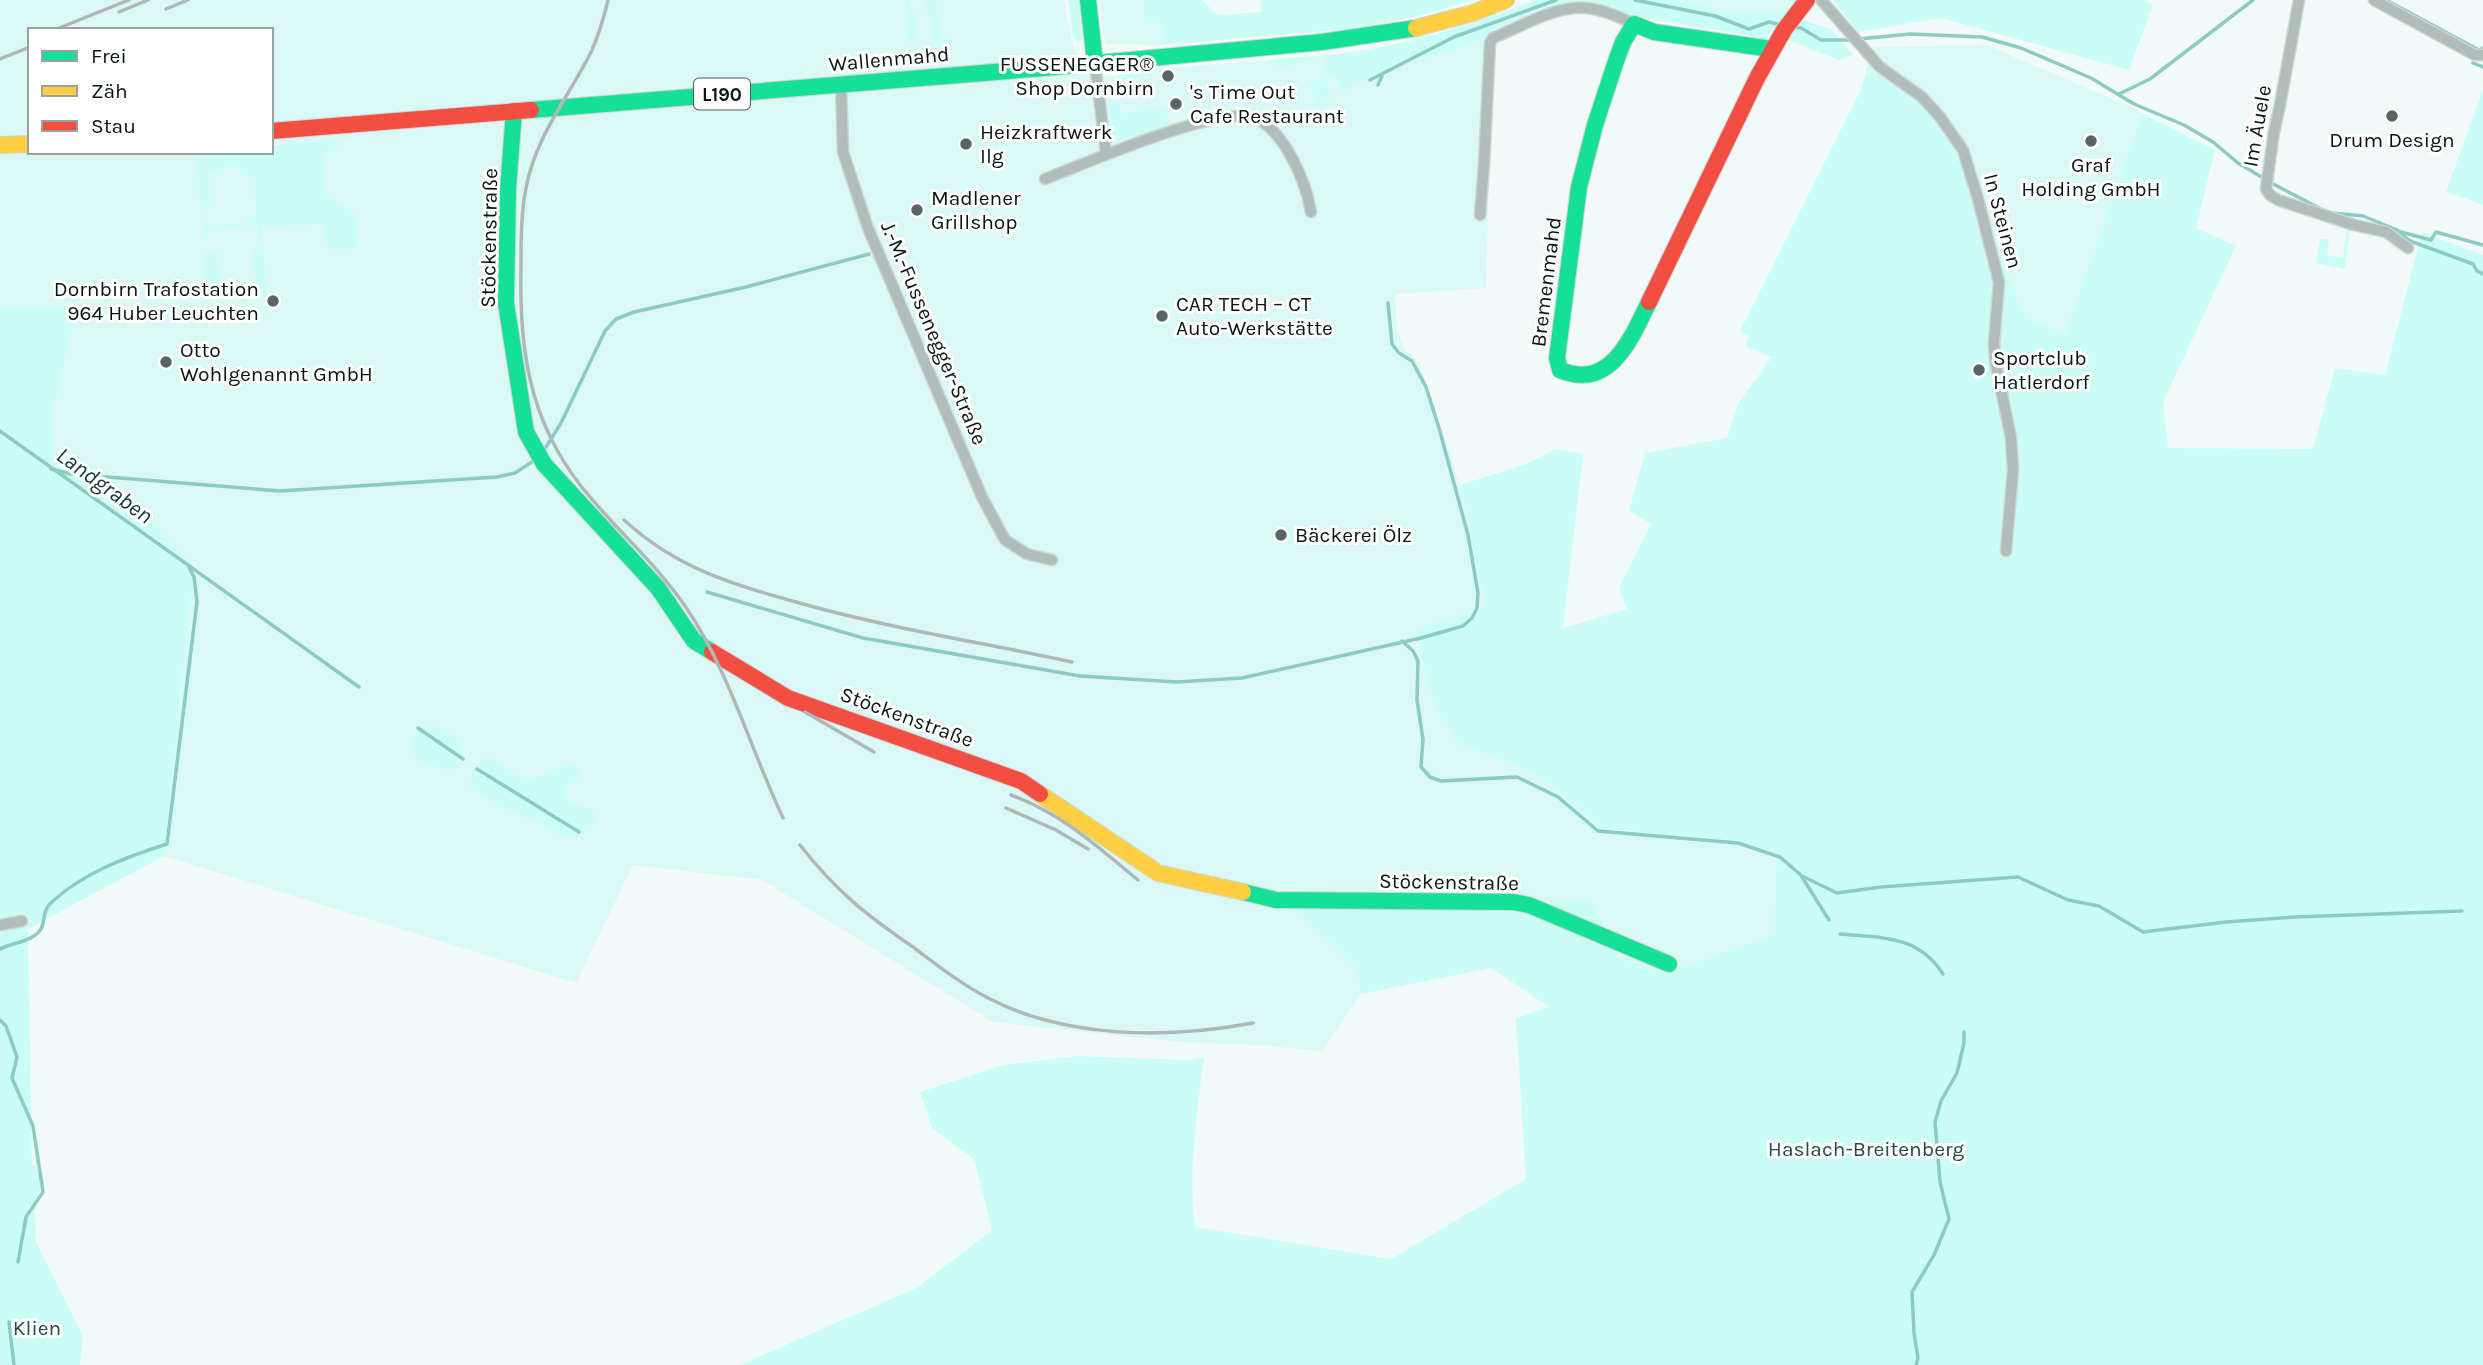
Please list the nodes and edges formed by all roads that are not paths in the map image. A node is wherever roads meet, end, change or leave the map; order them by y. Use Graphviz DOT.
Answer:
graph roads {
  1 [pos="1088,0"];
  2 [pos="1506,0"];
  3 [pos="1807,0"];
  4 [pos="1821,0"];
  5 [pos="2299,0"];
  6 [pos="2374,0"];
  7 [pos="1634,24"];
  8 [pos="1771,49"];
  9 [pos="2483,55"];
  10 [pos="1094,63"];
  11 [pos="841,83"];
  12 [pos="514,111"];
  13 [pos="273,131"];
  14 [pos="28,144"];
  15 [pos="0,145"];
  16 [pos="1106,154"];
  17 [pos="1045,179"];
  18 [pos="1311,212"];
  19 [pos="1480,215"];
  20 [pos="2408,248"];
  21 [pos="2006,551"];
  22 [pos="1052,560"];
  23 [pos="22,921"];
  24 [pos="0,925"];
  25 [pos="1669,964"];
  1 -- 10 [label="street"];
  2 -- 10 [label="street, Wallenmahd / L190"];
  3 -- 8 [label="street, Bremenmahd"];
  4 -- 21 [label="street, In Steinen"];
  5 -- 20 [label="street, Im Äuele"];
  6 -- 9 [label="street"];
  7 -- 8 [label="street"];
  7 -- 8 [label="street, Bremenmahd"];
  7 -- 19 [label="street"];
  10 -- 11 [label="street, Wallenmahd / L190"];
  10 -- 16 [label="street"];
  11 -- 12 [label="street, Wallenmahd / L190"];
  11 -- 22 [label="street, J.-M.-Fussenegger-Straße"];
  12 -- 13 [label="street, Wallenmahd / L190"];
  12 -- 25 [label="street, Stöckenstraße"];
  14 -- 15 [label="street"];
  16 -- 17 [label="street"];
  16 -- 18 [label="street"];
  23 -- 24 [label="street"];
}
